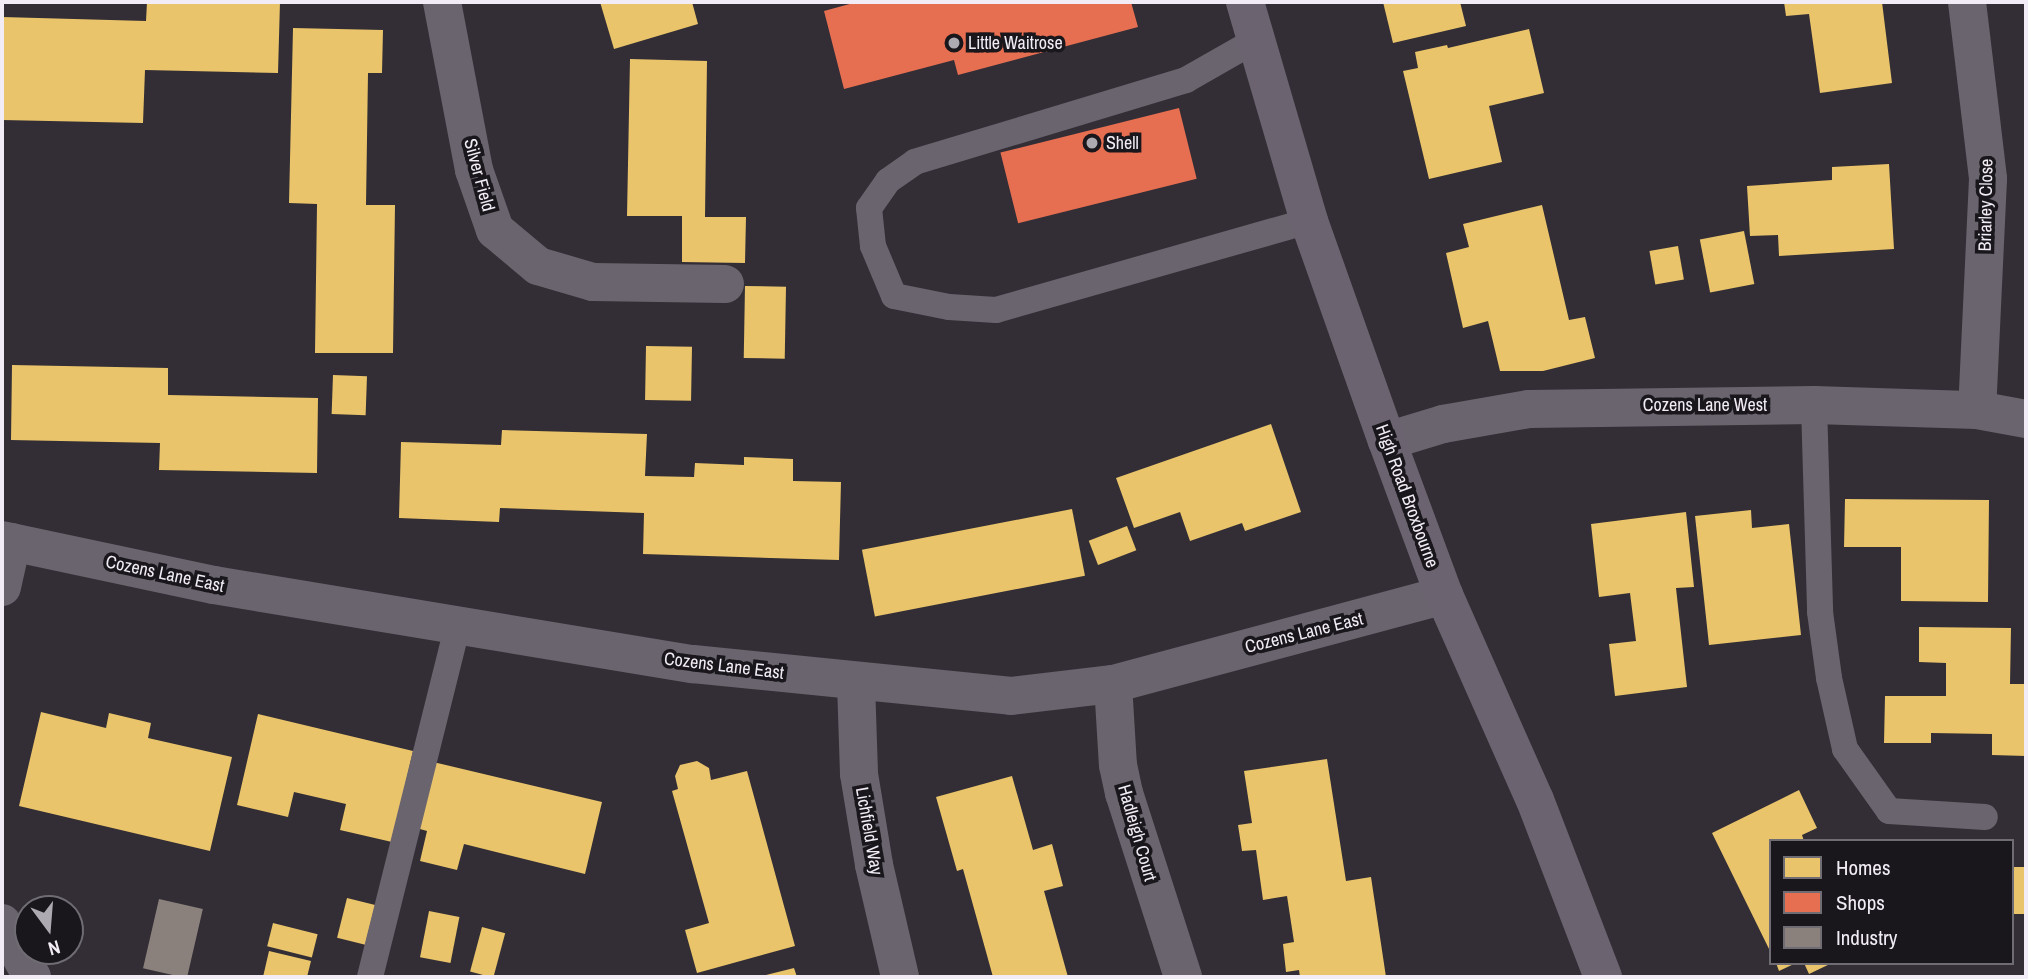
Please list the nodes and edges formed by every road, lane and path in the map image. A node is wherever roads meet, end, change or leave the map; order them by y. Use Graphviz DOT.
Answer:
graph roads {
  1 [pos="442,2"];
  2 [pos="1245,2"];
  3 [pos="1967,2"];
  4 [pos="1256,40"];
  5 [pos="1309,220"];
  6 [pos="725,284"];
  7 [pos="1814,405"];
  8 [pos="1977,410"];
  9 [pos="2026,419"];
  10 [pos="1387,441"];
  11 [pos="7,541"];
  12 [pos="2,587"];
  13 [pos="1444,594"];
  14 [pos="458,625"];
  15 [pos="856,682"];
  16 [pos="1113,684"];
  17 [pos="1985,817"];
  18 [pos="2,923"];
  19 [pos="32,977"];
  20 [pos="370,977"];
  21 [pos="900,977"];
  22 [pos="1183,977"];
  23 [pos="1603,977"];
  1 -- 6 [label="street, Silver Field"];
  2 -- 4 [label="main road, High Road Broxbourne"];
  3 -- 8 [label="street, Briarley Close"];
  4 -- 5 [label="main road, High Road Broxbourne"];
  4 -- 5 [label="lane"];
  5 -- 10 [label="main road, High Road Broxbourne"];
  7 -- 8 [label="street, Cozens Lane West"];
  7 -- 10 [label="street, Cozens Lane West"];
  7 -- 17 [label="lane"];
  8 -- 9 [label="street, Cozens Lane West"];
  10 -- 13 [label="main road, High Road Broxbourne"];
  11 -- 12 [label="street"];
  11 -- 14 [label="street, Cozens Lane East"];
  13 -- 16 [label="street, Cozens Lane East"];
  13 -- 23 [label="main road, High Road Broxbourne"];
  14 -- 15 [label="street, Cozens Lane East"];
  14 -- 20 [label="lane"];
  15 -- 16 [label="street, Cozens Lane East"];
  15 -- 21 [label="street, Lichfield Way"];
  16 -- 22 [label="street, Hadleigh Court"];
  18 -- 19 [label="street"];
}
